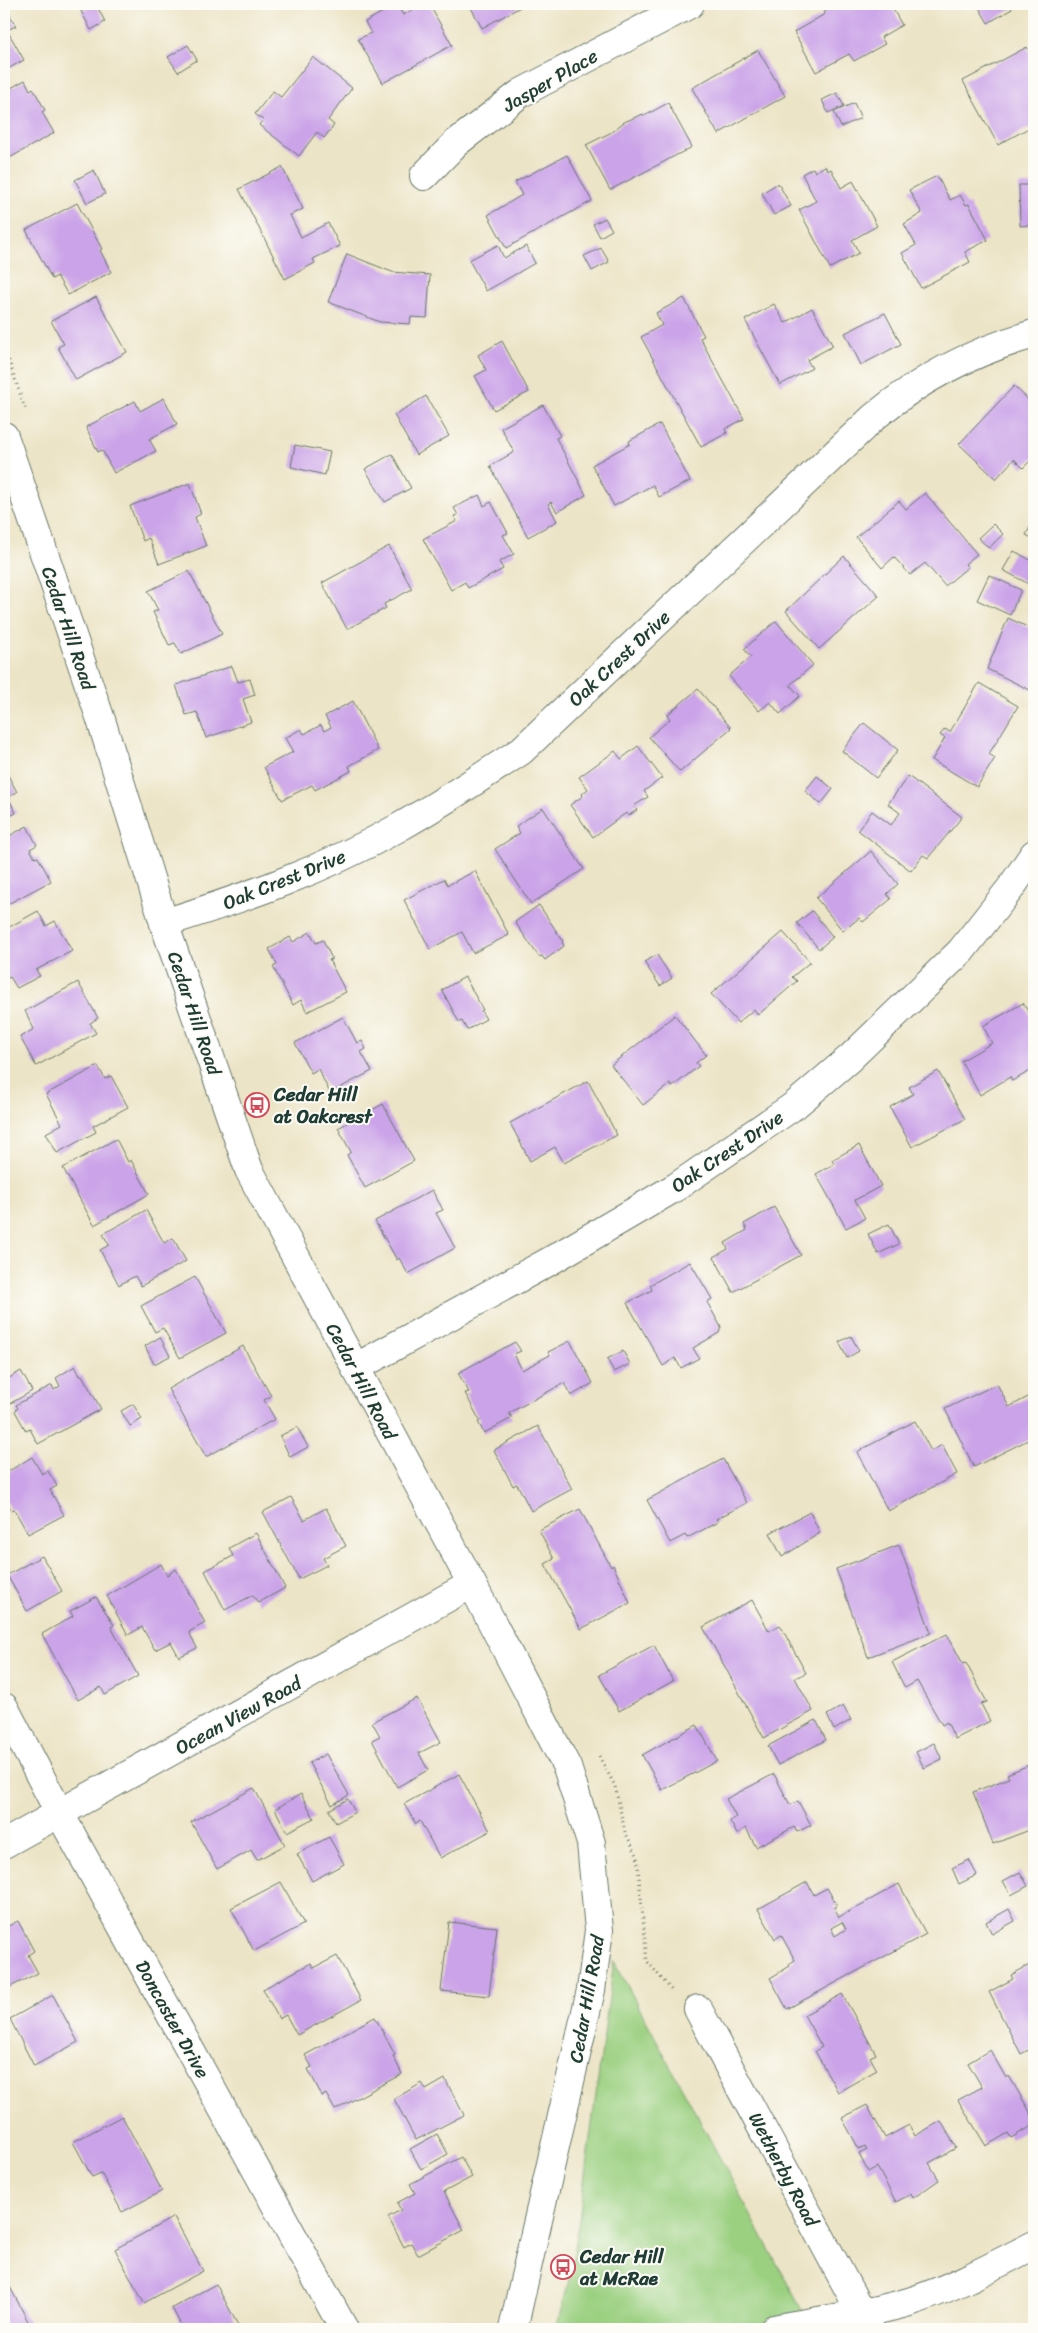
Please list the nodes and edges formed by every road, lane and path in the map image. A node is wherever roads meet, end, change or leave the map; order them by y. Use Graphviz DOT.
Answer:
graph roads {
  1 [pos="690,4"];
  2 [pos="424,176"];
  3 [pos="1034,334"];
  4 [pos="4,346"];
  5 [pos="29,422"];
  6 [pos="4,436"];
  7 [pos="1034,854"];
  8 [pos="164,923"];
  9 [pos="355,1368"];
  10 [pos="472,1584"];
  11 [pos="4,1707"];
  12 [pos="596,1749"];
  13 [pos="60,1814"];
  14 [pos="4,1844"];
  15 [pos="698,2009"];
  16 [pos="1034,2245"];
  17 [pos="866,2321"];
  18 [pos="344,2329"];
  19 [pos="513,2329"];
  20 [pos="774,2329"];
  1 -- 2 [label="street, Jasper Place"];
  3 -- 8 [label="street, Oak Crest Drive"];
  4 -- 5 [label="path"];
  6 -- 8 [label="street, Cedar Hill Road"];
  7 -- 9 [label="street, Oak Crest Drive"];
  8 -- 9 [label="street, Cedar Hill Road"];
  9 -- 10 [label="street, Cedar Hill Road"];
  10 -- 13 [label="street, Ocean View Road"];
  10 -- 19 [label="street, Cedar Hill Road"];
  11 -- 13 [label="street, Doncaster Drive"];
  12 -- 15 [label="path"];
  13 -- 14 [label="street, Ocean View Road"];
  13 -- 18 [label="street, Doncaster Drive"];
  15 -- 17 [label="street, Wetherby Road"];
  16 -- 17 [label="street"];
  17 -- 20 [label="street"];
}
